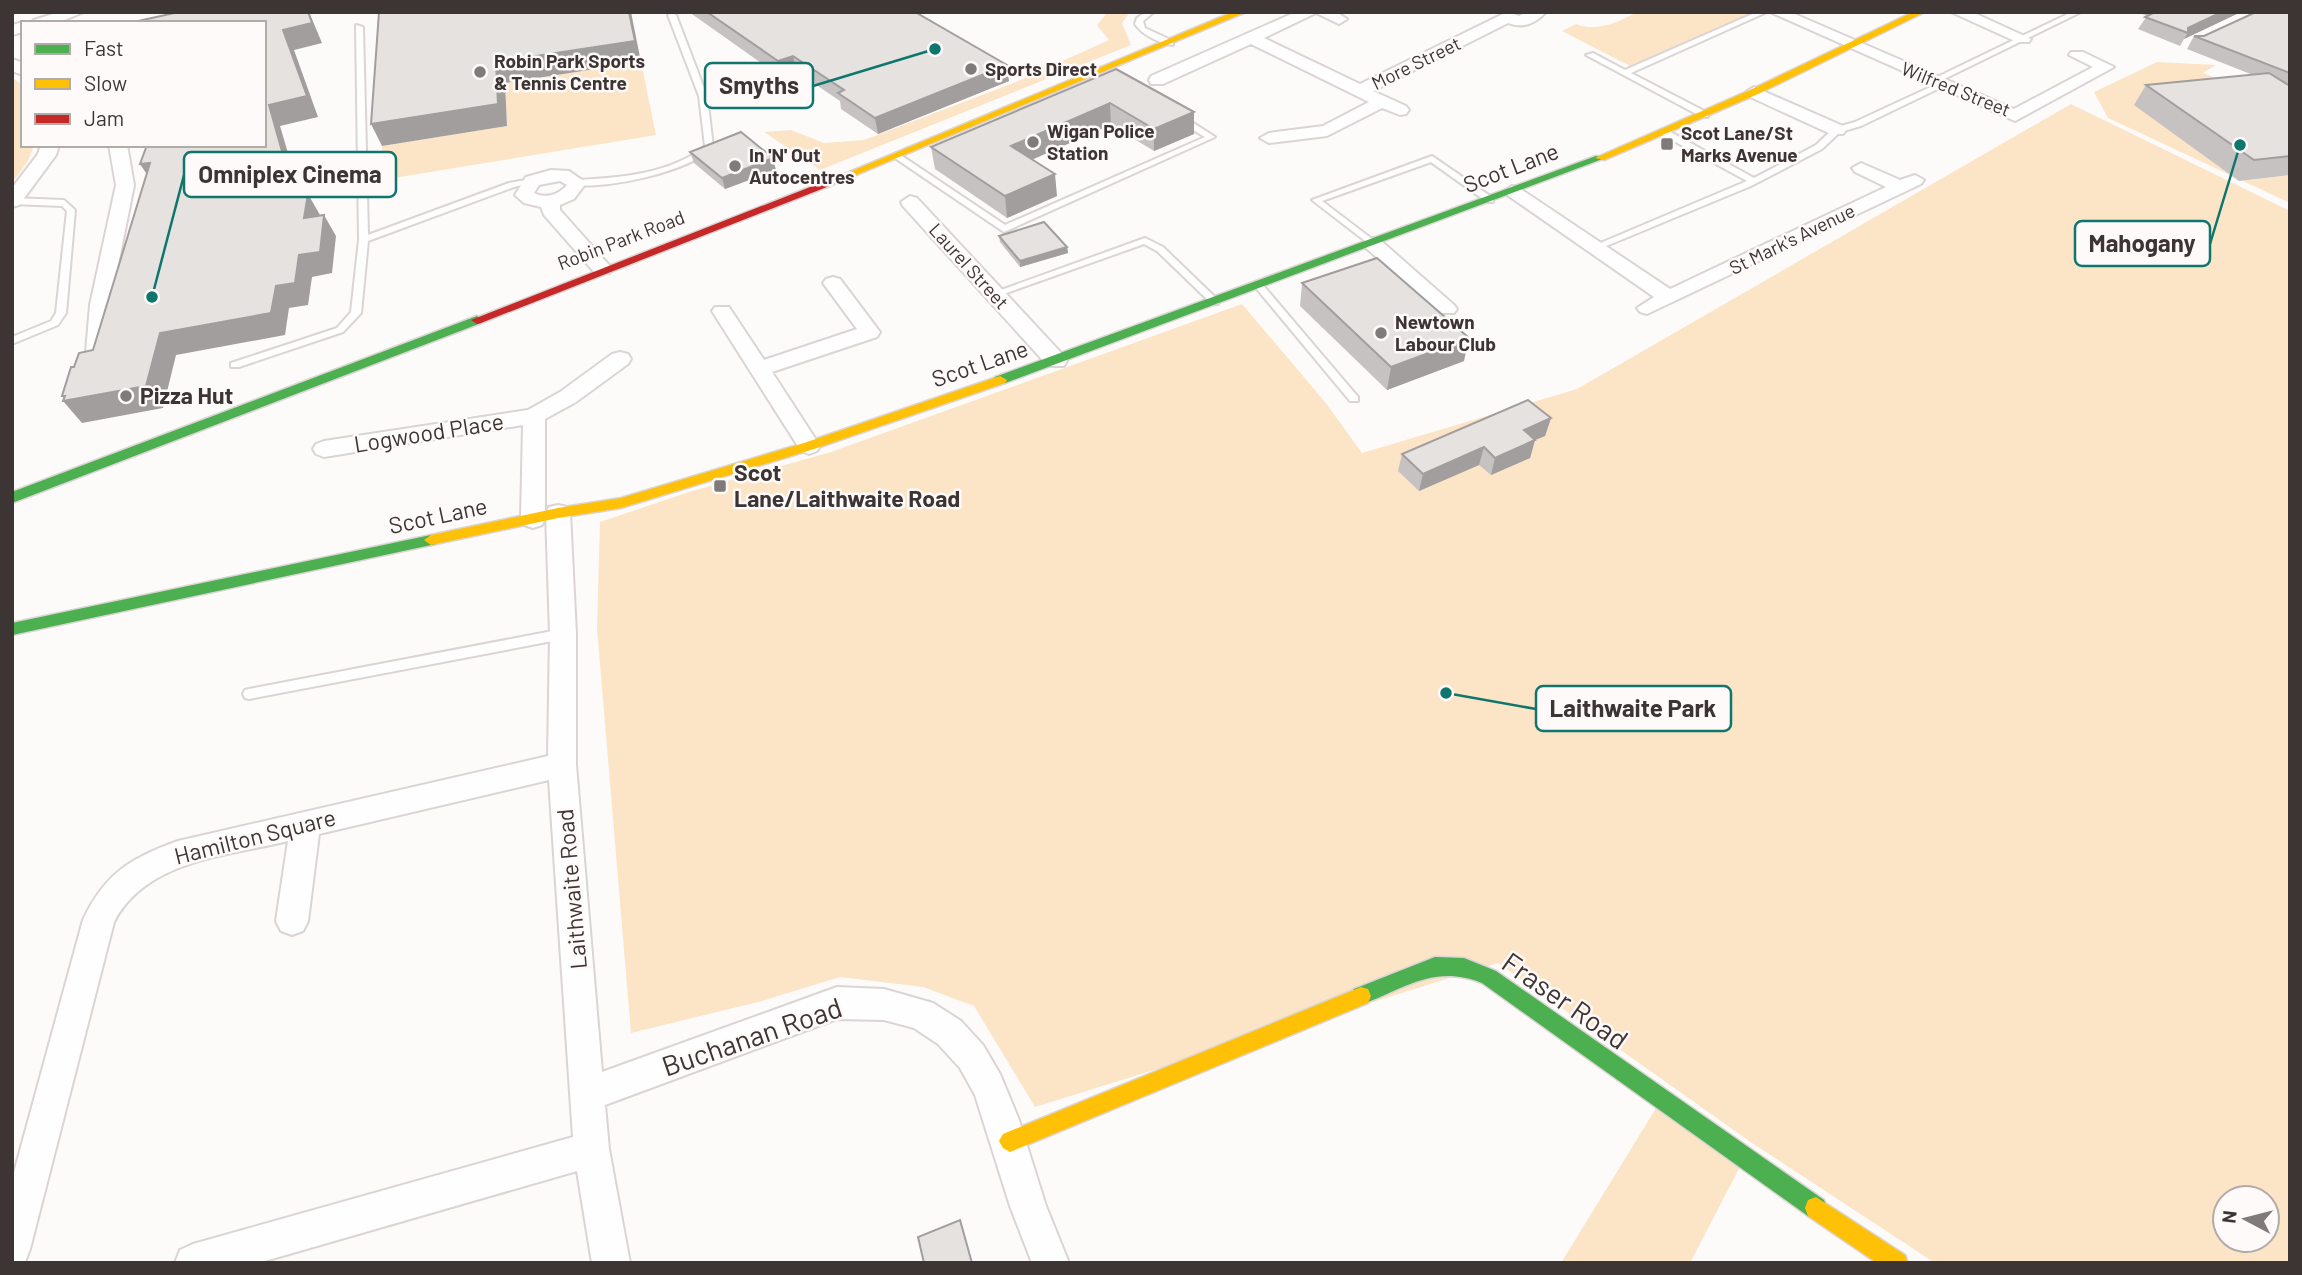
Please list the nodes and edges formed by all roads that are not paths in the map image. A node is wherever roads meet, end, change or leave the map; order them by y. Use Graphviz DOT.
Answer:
graph roads {
  1 [pos="78,12"];
  2 [pos="1150,12"];
  3 [pos="1242,12"];
  4 [pos="1309,12"];
  5 [pos="1322,12"];
  6 [pos="1539,12"];
  7 [pos="1764,12"];
  8 [pos="1777,12"];
  9 [pos="1921,12"];
  10 [pos="1958,12"];
  11 [pos="2078,12"];
  12 [pos="672,15"];
  13 [pos="1508,17"];
  14 [pos="1339,19"];
  15 [pos="46,21"];
  16 [pos="359,27"];
  17 [pos="1251,38"];
  18 [pos="2023,39"];
  19 [pos="1170,43"];
  20 [pos="1852,45"];
  21 [pos="1590,55"];
  22 [pos="2077,55"];
  23 [pos="1625,73"];
  24 [pos="1157,80"];
  25 [pos="1937,83"];
  26 [pos="1361,90"];
  27 [pos="1754,92"];
  28 [pos="1381,102"];
  29 [pos="1400,110"];
  30 [pos="1170,112"];
  31 [pos="1704,115"];
  32 [pos="1837,130"];
  33 [pos="1664,132"];
  34 [pos="1269,138"];
  35 [pos="49,147"];
  36 [pos="118,147"];
  37 [pos="896,156"];
  38 [pos="1861,168"];
  39 [pos="1754,181"];
  40 [pos="531,182"];
  41 [pos="577,183"];
  42 [pos="1512,192"];
  43 [pos="1490,200"];
  44 [pos="12,201"];
  45 [pos="550,201"];
  46 [pos="910,202"];
  47 [pos="363,240"];
  48 [pos="1373,244"];
  49 [pos="1596,247"];
  50 [pos="602,269"];
  51 [pos="833,283"];
  52 [pos="1259,286"];
  53 [pos="995,294"];
  54 [pos="1669,298"];
  55 [pos="1215,302"];
  56 [pos="1647,308"];
  57 [pos="1447,309"];
  58 [pos="722,311"];
  59 [pos="12,341"];
  60 [pos="620,359"];
  61 [pos="1056,362"];
  62 [pos="96,364"];
  63 [pos="235,365"];
  64 [pos="760,369"];
  65 [pos="1354,399"];
  66 [pos="534,416"];
  67 [pos="809,446"];
  68 [pos="324,449"];
  69 [pos="12,498"];
  70 [pos="545,516"];
  71 [pos="12,629"];
  72 [pos="563,634"];
  73 [pos="249,694"];
  74 [pos="562,765"];
  75 [pos="305,825"];
  76 [pos="292,921"];
  77 [pos="589,1094"];
  78 [pos="1010,1141"];
  79 [pos="591,1149"];
  80 [pos="12,1249"];
  81 [pos="193,1263"];
  82 [pos="611,1263"];
  83 [pos="1051,1263"];
  84 [pos="1897,1263"];
  1 -- 15 [label="street"];
  2 -- 19 [label="lane"];
  3 -- 19 [label="street, Robin Park Road"];
  4 -- 17 [label="street"];
  5 -- 14 [label="street"];
  6 -- 13 [label="street"];
  7 -- 23 [label="lane"];
  8 -- 20 [label="street"];
  9 -- 20 [label="street, Scot Lane"];
  10 -- 18 [label="street"];
  11 -- 18 [label="lane"];
  12 -- 41 [label="lane"];
  13 -- 26 [label="street, More Street"];
  16 -- 47 [label="lane"];
  17 -- 24 [label="street"];
  17 -- 26 [label="street, More Street"];
  18 -- 25 [label="lane"];
  19 -- 37 [label="street, Robin Park Road"];
  20 -- 25 [label="street, Wilfred Street"];
  20 -- 27 [label="street, Scot Lane"];
  21 -- 23 [label="lane"];
  22 -- 25 [label="street, Wilfred Street"];
  23 -- 31 [label="lane"];
  25 -- 32 [label="lane"];
  26 -- 28 [label="street, More Street"];
  27 -- 31 [label="street, Scot Lane"];
  27 -- 32 [label="street"];
  28 -- 29 [label="street, More Street"];
  28 -- 34 [label="street, More Street"];
  30 -- 37 [label="lane"];
  31 -- 33 [label="street, Scot Lane"];
  32 -- 39 [label="lane"];
  33 -- 39 [label="lane"];
  33 -- 42 [label="street, Scot Lane"];
  35 -- 44 [label="street"];
  36 -- 62 [label="street"];
  37 -- 50 [label="street, Robin Park Road"];
  38 -- 54 [label="street, St Mark's Avenue"];
  39 -- 49 [label="lane"];
  40 -- 41 [label="street"];
  40 -- 45 [label="street"];
  40 -- 47 [label="lane"];
  41 -- 45 [label="street"];
  42 -- 43 [label="street, Scot Lane"];
  42 -- 49 [label="street"];
  43 -- 48 [label="street, Scot Lane"];
  43 -- 48 [label="lane"];
  44 -- 59 [label="lane"];
  45 -- 50 [label="street"];
  46 -- 53 [label="street, Laurel Street"];
  47 -- 63 [label="lane"];
  48 -- 52 [label="street, Scot Lane"];
  48 -- 57 [label="street"];
  49 -- 54 [label="street"];
  50 -- 69 [label="street, Robin Park Road"];
  51 -- 64 [label="street"];
  52 -- 55 [label="street, Scot Lane"];
  52 -- 65 [label="lane"];
  53 -- 55 [label="lane"];
  53 -- 61 [label="street, Laurel Street"];
  54 -- 56 [label="street, St Mark's Avenue"];
  55 -- 61 [label="street, Scot Lane"];
  58 -- 64 [label="street"];
  60 -- 66 [label="street, Logwood Place"];
  61 -- 67 [label="street, Scot Lane"];
  64 -- 67 [label="street"];
  66 -- 68 [label="street, Logwood Place"];
  66 -- 70 [label="street, Logwood Place"];
  67 -- 70 [label="street, Scot Lane"];
  70 -- 71 [label="street, Scot Lane"];
  70 -- 72 [label="street, Laithwaite Road"];
  72 -- 73 [label="lane"];
  72 -- 74 [label="street, Laithwaite Road"];
  74 -- 75 [label="street, Hamilton Square"];
  74 -- 77 [label="street, Laithwaite Road"];
  75 -- 76 [label="street"];
  75 -- 80 [label="street, Hamilton Square"];
  77 -- 78 [label="street, Buchanan Road"];
  77 -- 79 [label="street, Laithwaite Road"];
  78 -- 83 [label="street, Buchanan Road"];
  78 -- 84 [label="street, Fraser Road"];
  79 -- 81 [label="street"];
  79 -- 82 [label="street, Laithwaite Road"];
}
